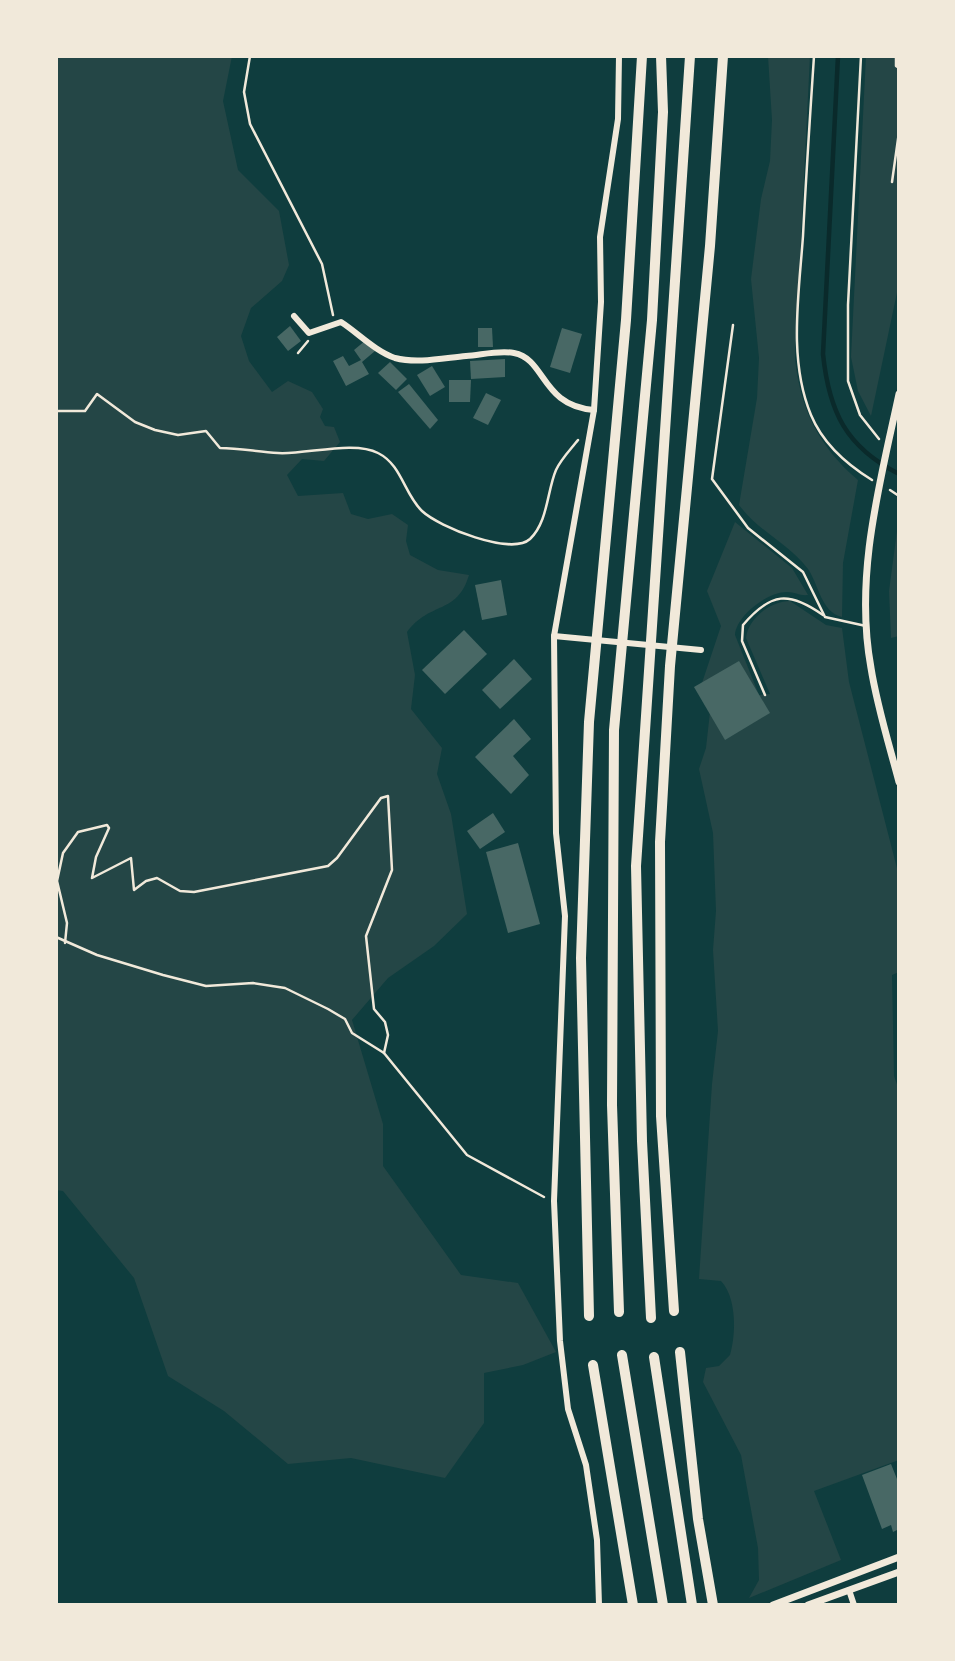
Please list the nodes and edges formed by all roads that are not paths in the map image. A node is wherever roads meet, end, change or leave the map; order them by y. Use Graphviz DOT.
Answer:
graph roads {
  1 [pos="619,56"];
  2 [pos="642,56"];
  3 [pos="661,56"];
  4 [pos="690,56"];
  5 [pos="723,56"];
  6 [pos="294,316"];
  7 [pos="733,325"];
  8 [pos="899,394"];
  9 [pos="594,410"];
  10 [pos="825,617"];
  11 [pos="866,626"];
  12 [pos="554,636"];
  13 [pos="701,650"];
  14 [pos="765,695"];
  15 [pos="899,782"];
  16 [pos="674,1311"];
  17 [pos="620,1312"];
  18 [pos="589,1316"];
  19 [pos="651,1318"];
  20 [pos="680,1352"];
  21 [pos="622,1355"];
  22 [pos="653,1357"];
  23 [pos="593,1365"];
  24 [pos="899,1557"];
  25 [pos="899,1572"];
  26 [pos="849,1590"];
  27 [pos="599,1605"];
  28 [pos="633,1605"];
  29 [pos="663,1605"];
  30 [pos="692,1605"];
  31 [pos="713,1605"];
  32 [pos="773,1605"];
  33 [pos="808,1605"];
  34 [pos="854,1605"];
  1 -- 9 [label="street"];
  2 -- 18 [label="highway"];
  3 -- 17 [label="highway"];
  4 -- 19 [label="highway"];
  5 -- 16 [label="highway"];
  6 -- 9 [label="street"];
  7 -- 10 [label="lane"];
  8 -- 11 [label="street"];
  9 -- 12 [label="street"];
  10 -- 11 [label="lane"];
  10 -- 14 [label="lane"];
  11 -- 15 [label="street"];
  12 -- 13 [label="street"];
  12 -- 27 [label="street"];
  20 -- 31 [label="highway"];
  21 -- 29 [label="highway"];
  22 -- 30 [label="highway"];
  23 -- 28 [label="highway"];
  24 -- 32 [label="street"];
  25 -- 26 [label="street"];
  26 -- 33 [label="street"];
  26 -- 34 [label="street"];
}
